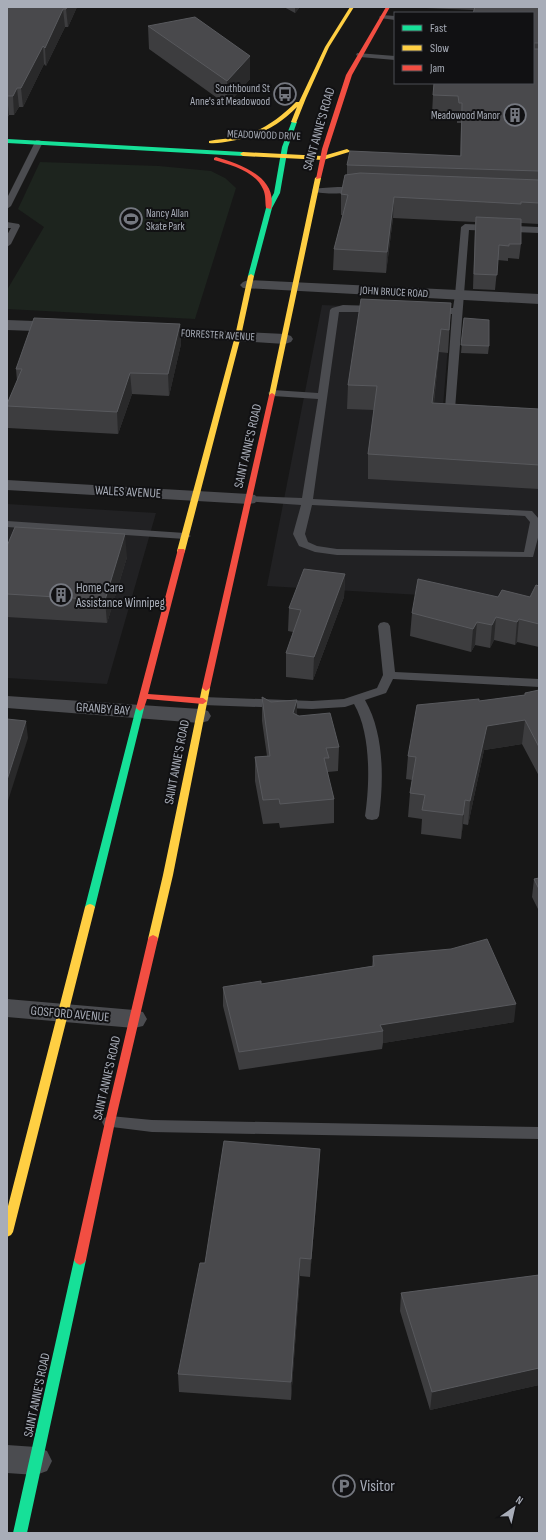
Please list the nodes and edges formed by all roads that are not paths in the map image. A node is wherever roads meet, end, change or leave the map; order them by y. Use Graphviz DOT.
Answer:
graph roads {
  1 [pos="352,7"];
  2 [pos="388,7"];
  3 [pos="382,17"];
  4 [pos="394,18"];
  5 [pos="360,55"];
  6 [pos="394,58"];
  7 [pos="303,98"];
  8 [pos="7,141"];
  9 [pos="38,142"];
  10 [pos="91,144"];
  11 [pos="192,144"];
  12 [pos="180,151"];
  13 [pos="284,151"];
  14 [pos="324,153"];
  15 [pos="367,189"];
  16 [pos="316,190"];
  17 [pos="7,206"];
  18 [pos="269,208"];
  19 [pos="7,225"];
  20 [pos="539,230"];
  21 [pos="7,244"];
  22 [pos="248,285"];
  23 [pos="294,287"];
  24 [pos="460,295"];
  25 [pos="539,299"];
  26 [pos="389,309"];
  27 [pos="427,310"];
  28 [pos="457,311"];
  29 [pos="7,325"];
  30 [pos="78,328"];
  31 [pos="133,331"];
  32 [pos="238,336"];
  33 [pos="285,338"];
  34 [pos="273,393"];
  35 [pos="323,396"];
  36 [pos="450,409"];
  37 [pos="7,485"];
  38 [pos="196,496"];
  39 [pos="249,499"];
  40 [pos="307,502"];
  41 [pos="7,524"];
  42 [pos="185,536"];
  43 [pos="384,626"];
  44 [pos="389,675"];
  45 [pos="539,683"];
  46 [pos="358,698"];
  47 [pos="7,702"];
  48 [pos="142,703"];
  49 [pos="202,708"];
  50 [pos="372,816"];
  51 [pos="7,1008"];
  52 [pos="63,1013"];
  53 [pos="134,1019"];
  54 [pos="110,1122"];
  55 [pos="539,1133"];
  56 [pos="7,1232"];
  57 [pos="21,1460"];
  58 [pos="20,1533"];
  1 -- 7 [label="main road, SAINT ANNE'S ROAD"];
  2 -- 3 [label="main road, SAINT ANNE'S ROAD"];
  3 -- 4 [label="lane"];
  3 -- 5 [label="main road, SAINT ANNE'S ROAD"];
  5 -- 6 [label="lane"];
  5 -- 14 [label="main road, SAINT ANNE'S ROAD"];
  7 -- 11 [label="main road"];
  7 -- 13 [label="main road, SAINT ANNE'S ROAD"];
  8 -- 9 [label="main road, MEADOWOOD DRIVE"];
  9 -- 10 [label="main road, MEADOWOOD DRIVE"];
  9 -- 17 [label="lane"];
  10 -- 11 [label="main road, MEADOWOOD DRIVE"];
  10 -- 12 [label="main road, MEADOWOOD DRIVE"];
  11 -- 13 [label="main road, MEADOWOOD DRIVE"];
  12 -- 13 [label="main road, MEADOWOOD DRIVE"];
  12 -- 18 [label="main road"];
  13 -- 14 [label="main road, MEADOWOOD DRIVE"];
  13 -- 18 [label="main road, SAINT ANNE'S ROAD"];
  14 -- 16 [label="main road, SAINT ANNE'S ROAD"];
  15 -- 16 [label="lane"];
  16 -- 23 [label="main road, SAINT ANNE'S ROAD"];
  18 -- 22 [label="main road, SAINT ANNE'S ROAD"];
  19 -- 21 [label="lane"];
  20 -- 24 [label="lane"];
  22 -- 23 [label="street, JOHN BRUCE ROAD"];
  22 -- 32 [label="main road, SAINT ANNE'S ROAD"];
  23 -- 24 [label="street, JOHN BRUCE ROAD"];
  23 -- 33 [label="main road, SAINT ANNE'S ROAD"];
  24 -- 25 [label="street, JOHN BRUCE ROAD"];
  24 -- 28 [label="lane"];
  26 -- 35 [label="lane"];
  27 -- 28 [label="lane"];
  28 -- 36 [label="lane"];
  29 -- 30 [label="street"];
  31 -- 32 [label="street, FORRESTER AVENUE"];
  32 -- 33 [label="street, FORRESTER AVENUE"];
  32 -- 38 [label="main road, SAINT ANNE'S ROAD"];
  33 -- 34 [label="main road, SAINT ANNE'S ROAD"];
  34 -- 35 [label="lane"];
  34 -- 39 [label="main road, SAINT ANNE'S ROAD"];
  35 -- 40 [label="lane"];
  37 -- 38 [label="street, WALES AVENUE"];
  38 -- 39 [label="street, WALES AVENUE"];
  38 -- 42 [label="main road, SAINT ANNE'S ROAD"];
  39 -- 40 [label="lane"];
  39 -- 49 [label="main road, SAINT ANNE'S ROAD"];
  40 -- 40 [label="lane"];
  41 -- 42 [label="lane"];
  42 -- 48 [label="main road, SAINT ANNE'S ROAD"];
  43 -- 44 [label="lane"];
  44 -- 45 [label="lane"];
  44 -- 46 [label="lane"];
  46 -- 49 [label="lane"];
  46 -- 50 [label="lane"];
  47 -- 48 [label="street, GRANBY BAY"];
  48 -- 49 [label="street, GRANBY BAY"];
  48 -- 52 [label="main road, SAINT ANNE'S ROAD"];
  49 -- 53 [label="main road, SAINT ANNE'S ROAD"];
  51 -- 52 [label="street, GOSFORD AVENUE"];
  52 -- 53 [label="street, GOSFORD AVENUE"];
  52 -- 56 [label="main road, SAINT ANNE'S ROAD"];
  53 -- 54 [label="main road, SAINT ANNE'S ROAD"];
  54 -- 55 [label="lane"];
  54 -- 57 [label="main road, SAINT ANNE'S ROAD"];
  57 -- 58 [label="main road, SAINT ANNE'S ROAD"];
}
